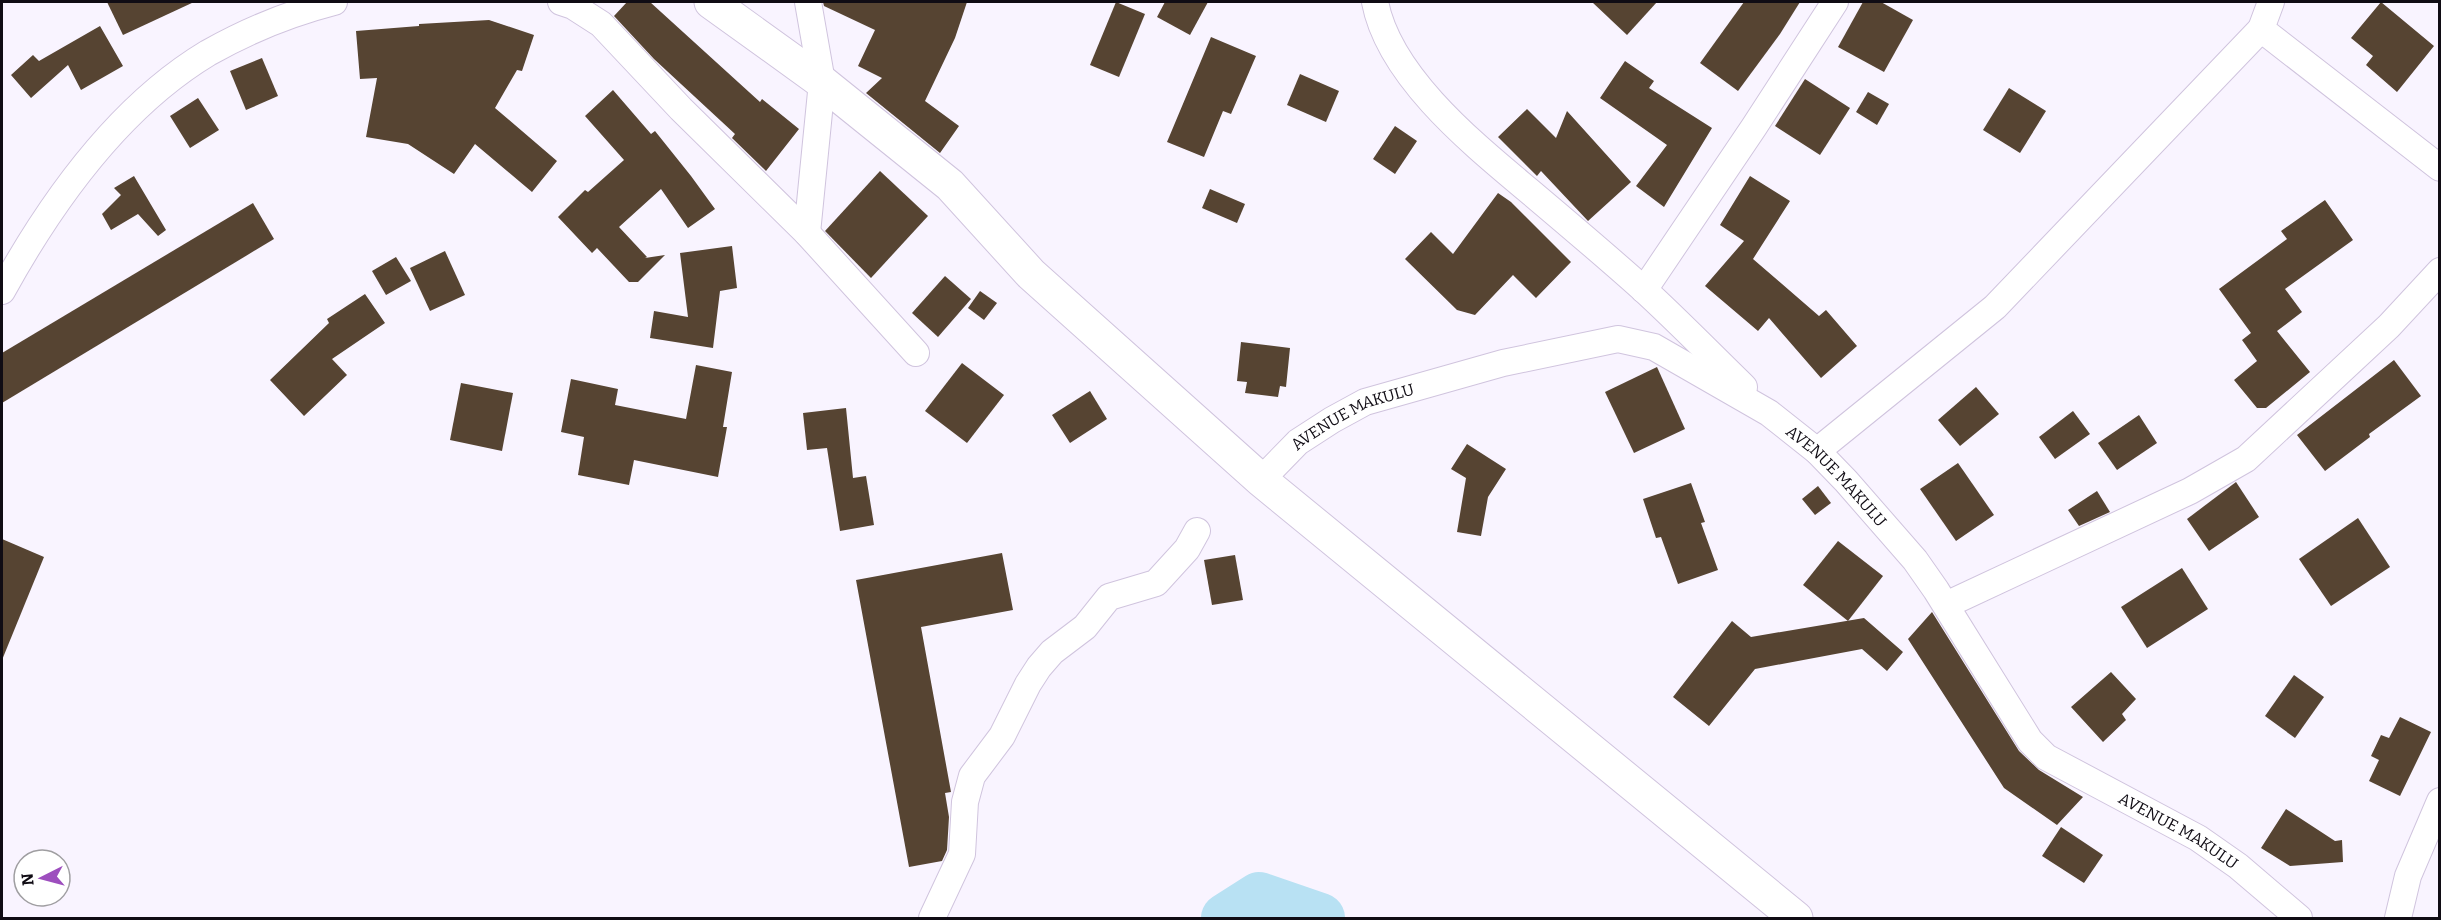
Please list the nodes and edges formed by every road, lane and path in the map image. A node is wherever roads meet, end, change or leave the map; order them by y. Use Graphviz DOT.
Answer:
graph roads {
  1 [pos="334,2"];
  2 [pos="561,2"];
  3 [pos="711,2"];
  4 [pos="808,2"];
  5 [pos="1375,2"];
  6 [pos="1834,2"];
  7 [pos="2271,2"];
  8 [pos="2260,29"];
  9 [pos="822,82"];
  10 [pos="2439,168"];
  11 [pos="807,233"];
  12 [pos="2439,271"];
  13 [pos="1644,290"];
  14 [pos="2,291"];
  15 [pos="916,353"];
  16 [pos="1769,413"];
  17 [pos="1817,451"];
  18 [pos="1261,480"];
  19 [pos="1197,531"];
  20 [pos="1946,605"];
  21 [pos="2439,801"];
  22 [pos="932,918"];
  23 [pos="1796,918"];
  24 [pos="2299,918"];
  25 [pos="2398,918"];
  1 -- 14 [label="street"];
  2 -- 11 [label="street"];
  3 -- 9 [label="main road"];
  4 -- 9 [label="street"];
  5 -- 13 [label="street"];
  6 -- 13 [label="street"];
  7 -- 8 [label="street"];
  8 -- 10 [label="street"];
  8 -- 17 [label="street"];
  9 -- 11 [label="street"];
  9 -- 18 [label="main road"];
  11 -- 15 [label="street"];
  12 -- 20 [label="street"];
  13 -- 16 [label="street"];
  16 -- 17 [label="street, AVENUE MAKULU"];
  16 -- 18 [label="street, AVENUE MAKULU"];
  17 -- 20 [label="street, AVENUE MAKULU"];
  18 -- 23 [label="main road"];
  19 -- 22 [label="street"];
  20 -- 24 [label="street, AVENUE MAKULU"];
  21 -- 25 [label="street"];
}
